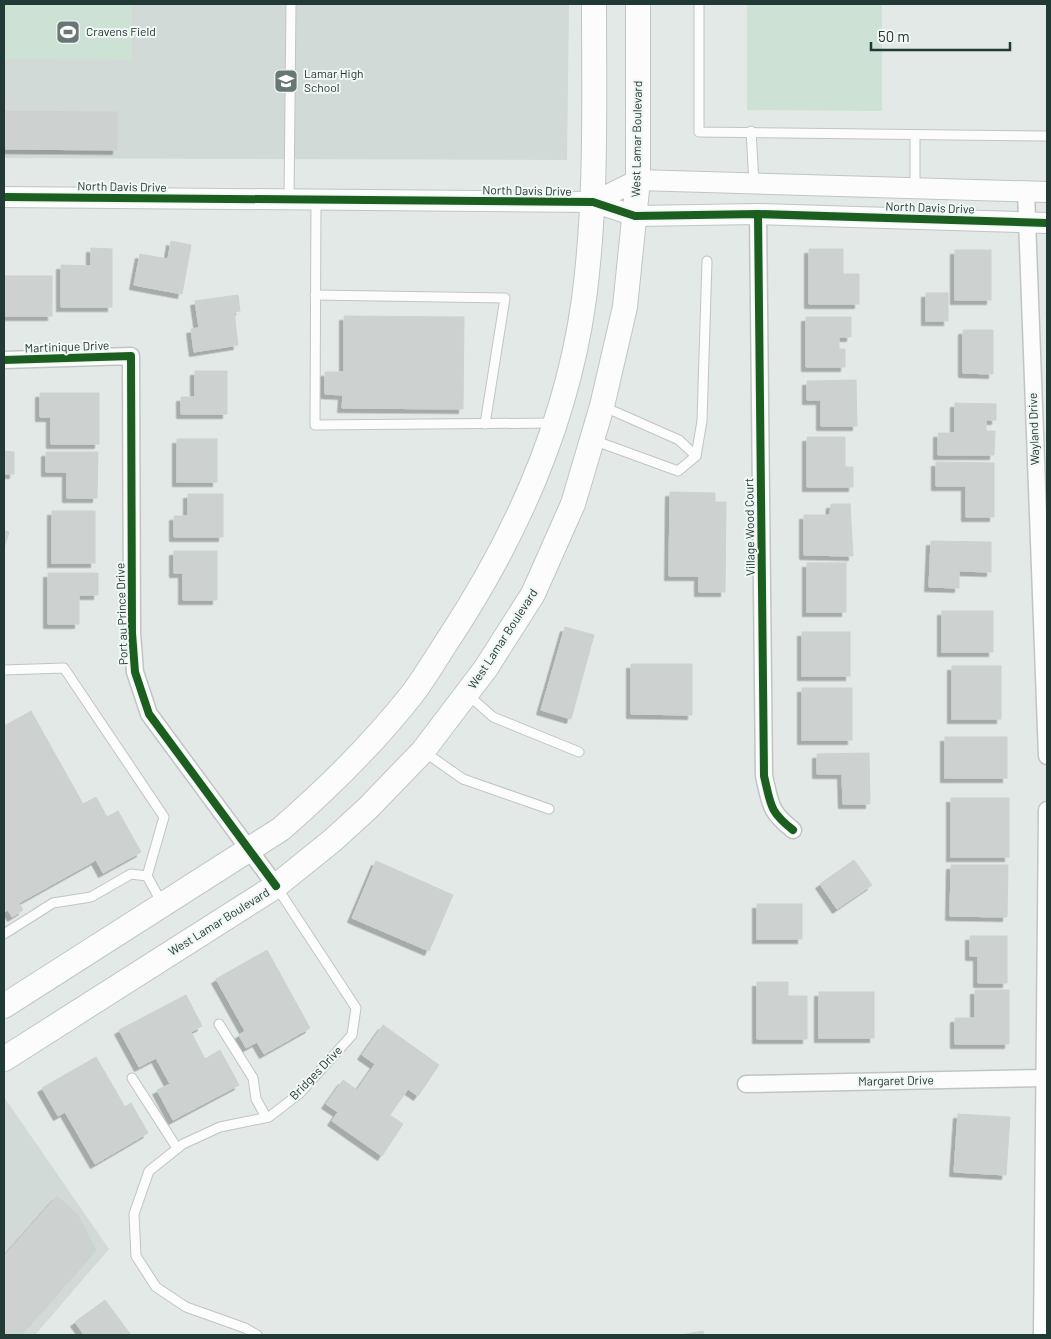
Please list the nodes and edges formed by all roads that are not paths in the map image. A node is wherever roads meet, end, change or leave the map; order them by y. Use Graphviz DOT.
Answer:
graph roads {
  1 [pos="291,4"];
  2 [pos="594,4"];
  3 [pos="638,4"];
  4 [pos="699,4"];
  5 [pos="751,131"];
  6 [pos="915,135"];
  7 [pos="1047,136"];
  8 [pos="638,180"];
  9 [pos="754,183"];
  10 [pos="915,187"];
  11 [pos="1026,192"];
  12 [pos="1047,192"];
  13 [pos="4,197"];
  14 [pos="289,200"];
  15 [pos="316,200"];
  16 [pos="593,202"];
  17 [pos="758,214"];
  18 [pos="635,216"];
  19 [pos="1026,223"];
  20 [pos="1047,223"];
  21 [pos="708,261"];
  22 [pos="316,295"];
  23 [pos="131,356"];
  24 [pos="4,360"];
  25 [pos="602,406"];
  26 [pos="556,423"];
  27 [pos="485,424"];
  28 [pos="593,440"];
  29 [pos="696,456"];
  30 [pos="4,670"];
  31 [pos="467,694"];
  32 [pos="423,751"];
  33 [pos="578,752"];
  34 [pos="1047,756"];
  35 [pos="549,809"];
  36 [pos="1047,810"];
  37 [pos="793,830"];
  38 [pos="250,849"];
  39 [pos="147,876"];
  40 [pos="276,886"];
  41 [pos="162,904"];
  42 [pos="4,934"];
  43 [pos="4,1006"];
  44 [pos="219,1024"];
  45 [pos="4,1059"];
  46 [pos="132,1078"];
  47 [pos="1045,1078"];
  48 [pos="746,1084"];
  49 [pos="266,1117"];
  50 [pos="177,1148"];
  51 [pos="257,1335"];
  52 [pos="1042,1335"];
  1 -- 14 [label="lane"];
  2 -- 16 [label="main road"];
  3 -- 8 [label="main road, West Lamar Boulevard"];
  4 -- 5 [label="lane"];
  5 -- 6 [label="lane"];
  5 -- 9 [label="lane"];
  6 -- 7 [label="lane"];
  6 -- 10 [label="lane"];
  8 -- 9 [label="street, North Davis Drive"];
  8 -- 16 [label="street, North Davis Drive"];
  8 -- 18 [label="main road, West Lamar Boulevard"];
  9 -- 10 [label="street, North Davis Drive"];
  10 -- 11 [label="street, North Davis Drive"];
  11 -- 12 [label="street, North Davis Drive"];
  11 -- 19 [label="street, Wayland Drive"];
  13 -- 14 [label="street, North Davis Drive"];
  14 -- 15 [label="street, North Davis Drive"];
  15 -- 16 [label="street, North Davis Drive"];
  15 -- 22 [label="lane"];
  16 -- 18 [label="street, North Davis Drive"];
  16 -- 26 [label="main road"];
  17 -- 18 [label="street, North Davis Drive"];
  17 -- 19 [label="street, North Davis Drive"];
  17 -- 37 [label="street, Village Wood Court"];
  18 -- 25 [label="main road, West Lamar Boulevard"];
  19 -- 20 [label="street, North Davis Drive"];
  19 -- 34 [label="street, Wayland Drive"];
  21 -- 29 [label="lane"];
  22 -- 27 [label="lane"];
  22 -- 27 [label="lane"];
  23 -- 24 [label="street, Martinique Drive"];
  23 -- 38 [label="street, Port au Prince Drive"];
  25 -- 28 [label="main road, West Lamar Boulevard"];
  25 -- 29 [label="lane"];
  26 -- 27 [label="lane"];
  26 -- 38 [label="main road"];
  28 -- 29 [label="lane"];
  28 -- 31 [label="main road, West Lamar Boulevard"];
  30 -- 39 [label="lane"];
  31 -- 32 [label="main road, West Lamar Boulevard"];
  31 -- 33 [label="lane"];
  32 -- 35 [label="lane"];
  32 -- 40 [label="main road, West Lamar Boulevard"];
  36 -- 47 [label="street"];
  38 -- 40 [label="street, Port au Prince Drive"];
  38 -- 41 [label="main road"];
  39 -- 41 [label="lane"];
  39 -- 42 [label="lane"];
  40 -- 45 [label="main road, West Lamar Boulevard"];
  40 -- 49 [label="lane, Bridges Drive"];
  41 -- 43 [label="main road"];
  44 -- 49 [label="lane"];
  46 -- 50 [label="lane"];
  47 -- 48 [label="street, Margaret Drive"];
  47 -- 52 [label="street"];
  49 -- 50 [label="lane, Bridges Drive"];
  50 -- 51 [label="lane, Bridges Drive"];
}
